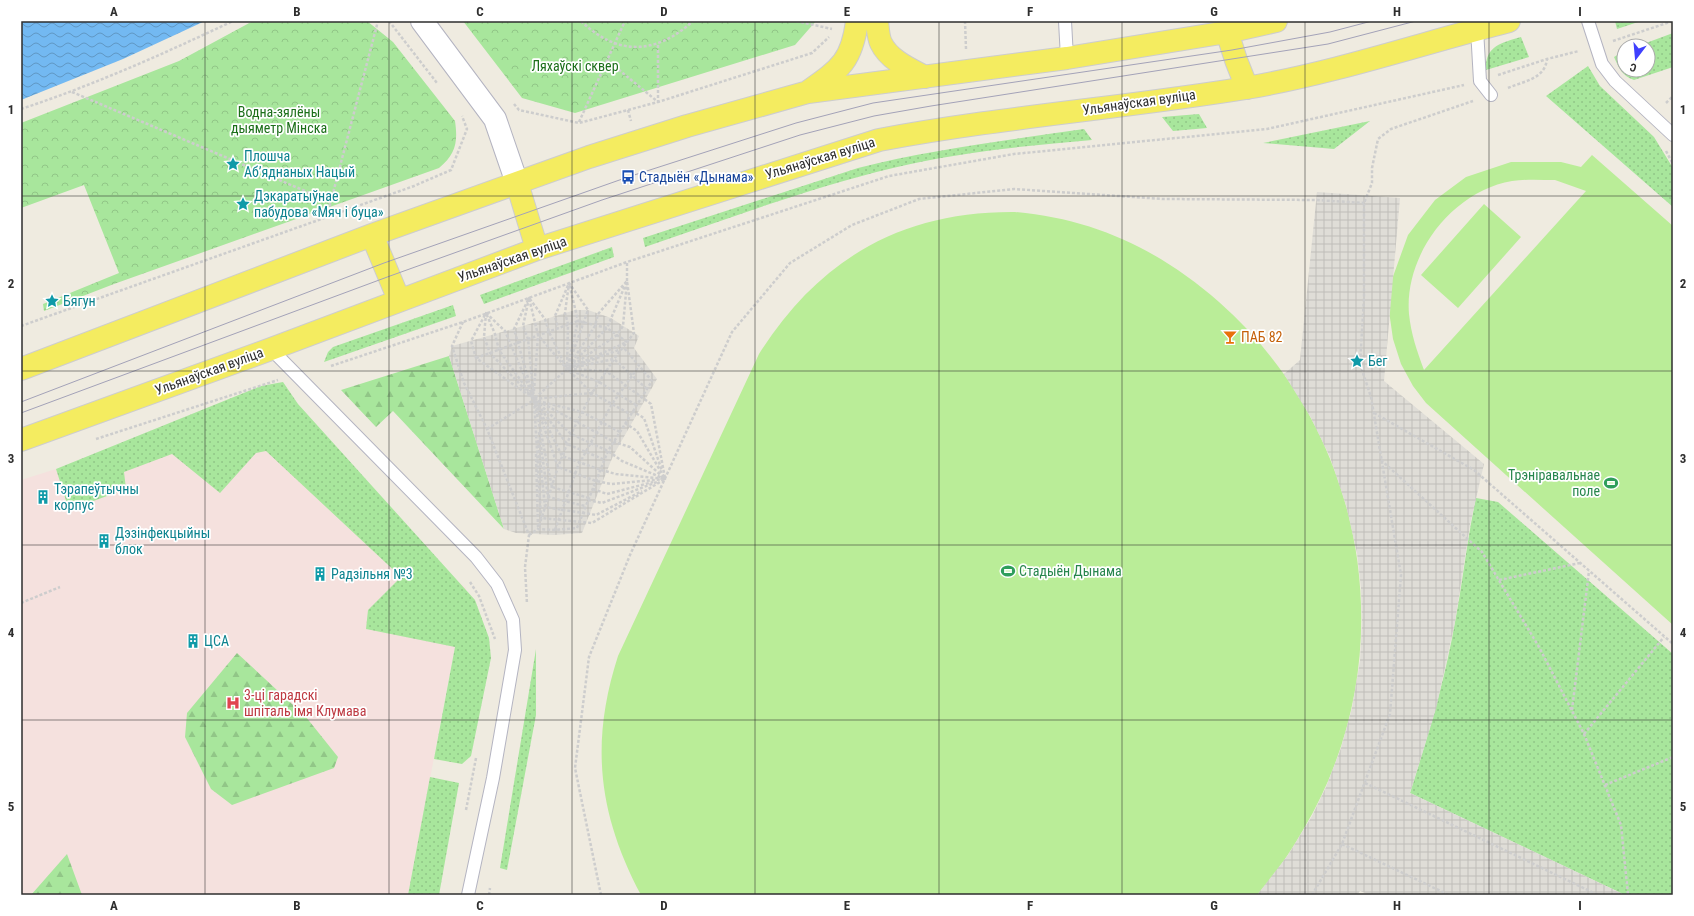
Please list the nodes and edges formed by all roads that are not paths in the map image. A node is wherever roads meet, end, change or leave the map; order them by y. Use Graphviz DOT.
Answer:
graph roads {
  1 [pos="422,21"];
  2 [pos="857,21"];
  3 [pos="877,21"];
  4 [pos="1065,21"];
  5 [pos="1276,21"];
  6 [pos="1509,21"];
  7 [pos="1588,21"];
  8 [pos="1226,26"];
  9 [pos="1477,29"];
  10 [pos="1067,58"];
  11 [pos="925,78"];
  12 [pos="1247,88"];
  13 [pos="808,92"];
  14 [pos="1491,95"];
  15 [pos="1673,135"];
  16 [pos="517,183"];
  17 [pos="372,235"];
  18 [pos="537,249"];
  19 [pos="399,300"];
  20 [pos="271,349"];
  21 [pos="21,369"];
  22 [pos="21,440"];
  23 [pos="470,895"];
  1 -- 16 [label="street"];
  2 -- 13 [label="main road"];
  3 -- 11 [label="main road"];
  4 -- 10 [label="lane"];
  5 -- 8 [label="main road"];
  6 -- 9 [label="main road, Ульянаўская вуліца"];
  7 -- 15 [label="lane"];
  8 -- 10 [label="main road"];
  8 -- 12 [label="main road"];
  9 -- 12 [label="main road, Ульянаўская вуліца"];
  9 -- 14 [label="lane"];
  10 -- 11 [label="main road"];
  11 -- 13 [label="main road"];
  12 -- 18 [label="main road, Ульянаўская вуліца"];
  13 -- 16 [label="main road"];
  16 -- 17 [label="main road"];
  16 -- 18 [label="main road"];
  17 -- 19 [label="main road"];
  17 -- 21 [label="main road"];
  18 -- 19 [label="main road, Ульянаўская вуліца"];
  19 -- 20 [label="main road, Ульянаўская вуліца"];
  20 -- 22 [label="main road, Ульянаўская вуліца"];
  20 -- 23 [label="lane"];
}
